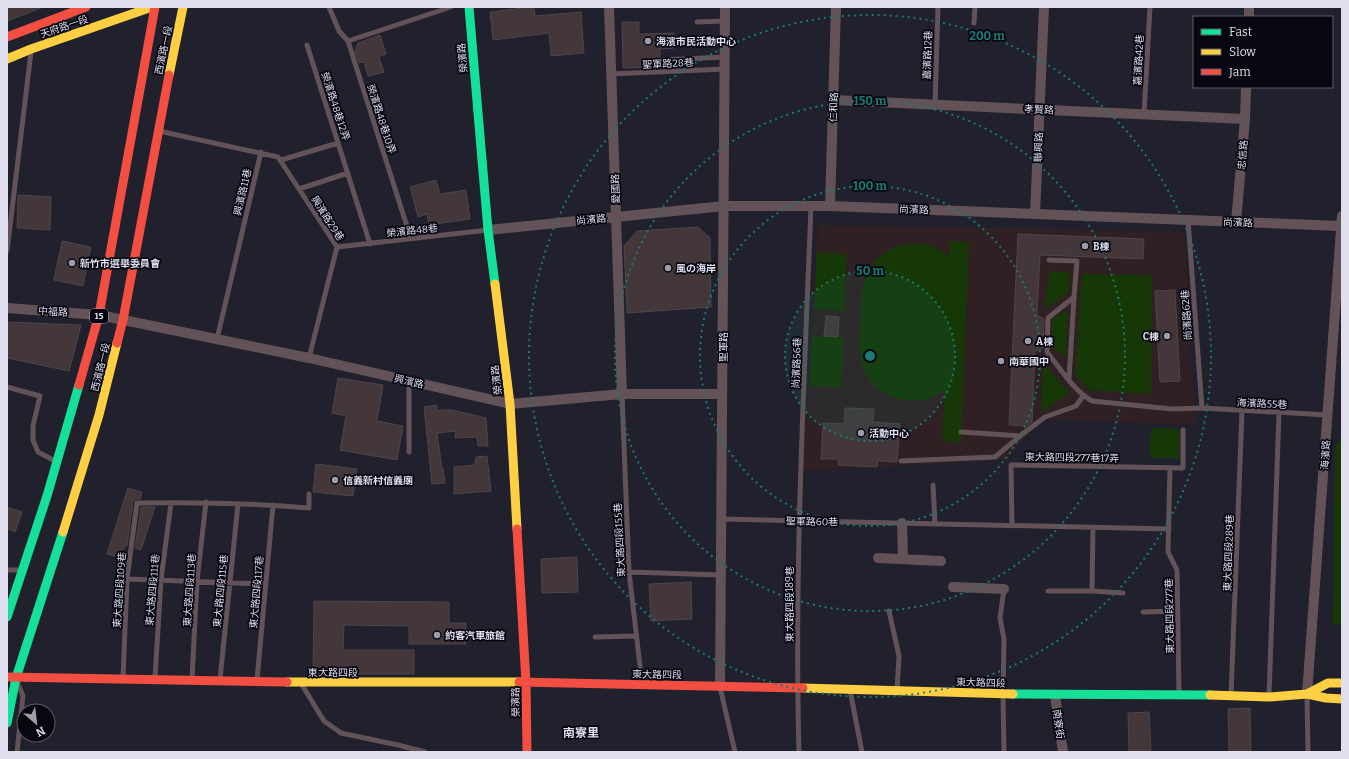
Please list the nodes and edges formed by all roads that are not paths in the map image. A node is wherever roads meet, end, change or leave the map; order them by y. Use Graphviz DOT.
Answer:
graph roads {
  1 [pos="86,7"];
  2 [pos="153,7"];
  3 [pos="183,7"];
  4 [pos="329,7"];
  5 [pos="451,7"];
  6 [pos="469,7"];
  7 [pos="609,7"];
  8 [pos="725,7"];
  9 [pos="836,7"];
  10 [pos="938,7"];
  11 [pos="974,7"];
  12 [pos="1044,7"];
  13 [pos="1150,7"];
  14 [pos="725,21"];
  15 [pos="697,22"];
  16 [pos="974,22"];
  17 [pos="7,37"];
  18 [pos="348,41"];
  19 [pos="307,45"];
  20 [pos="31,49"];
  21 [pos="725,57"];
  22 [pos="7,58"];
  23 [pos="660,60"];
  24 [pos="725,69"];
  25 [pos="611,74"];
  26 [pos="1246,88"];
  27 [pos="833,100"];
  28 [pos="935,104"];
  29 [pos="1040,109"];
  30 [pos="1144,114"];
  31 [pos="1245,119"];
  32 [pos="158,131"];
  33 [pos="338,143"];
  34 [pos="261,152"];
  35 [pos="281,160"];
  36 [pos="348,173"];
  37 [pos="299,189"];
  38 [pos="9,206"];
  39 [pos="724,206"];
  40 [pos="811,206"];
  41 [pos="830,206"];
  42 [pos="1035,214"];
  43 [pos="616,216"];
  44 [pos="1188,220"];
  45 [pos="1341,221"];
  46 [pos="1236,222"];
  47 [pos="488,230"];
  48 [pos="411,239"];
  49 [pos="370,244"];
  50 [pos="338,247"];
  51 [pos="7,251"];
  52 [pos="1049,260"];
  53 [pos="1074,297"];
  54 [pos="7,308"];
  55 [pos="99,315"];
  56 [pos="123,320"];
  57 [pos="217,339"];
  58 [pos="309,358"];
  59 [pos="1069,379"];
  60 [pos="409,381"];
  61 [pos="7,387"];
  62 [pos="622,394"];
  63 [pos="722,394"];
  64 [pos="1083,396"];
  65 [pos="510,404"];
  66 [pos="1202,408"];
  67 [pos="1242,411"];
  68 [pos="1279,412"];
  69 [pos="1328,415"];
  70 [pos="1184,430"];
  71 [pos="961,432"];
  72 [pos="1020,436"];
  73 [pos="408,452"];
  74 [pos="901,461"];
  75 [pos="57,462"];
  76 [pos="1170,468"];
  77 [pos="934,485"];
  78 [pos="309,494"];
  79 [pos="206,502"];
  80 [pos="170,503"];
  81 [pos="238,504"];
  82 [pos="273,505"];
  83 [pos="721,519"];
  84 [pos="798,521"];
  85 [pos="902,523"];
  86 [pos="935,524"];
  87 [pos="1012,526"];
  88 [pos="1093,527"];
  89 [pos="1169,529"];
  90 [pos="878,558"];
  91 [pos="903,559"];
  92 [pos="941,561"];
  93 [pos="7,570"];
  94 [pos="22,570"];
  95 [pos="628,572"];
  96 [pos="721,574"];
  97 [pos="127,579"];
  98 [pos="161,580"];
  99 [pos="197,581"];
  100 [pos="230,582"];
  101 [pos="266,584"];
  102 [pos="953,587"];
  103 [pos="1004,589"];
  104 [pos="1092,590"];
  105 [pos="1048,591"];
  106 [pos="1123,593"];
  107 [pos="889,611"];
  108 [pos="1178,611"];
  109 [pos="1143,612"];
  110 [pos="7,617"];
  111 [pos="636,636"];
  112 [pos="595,637"];
  113 [pos="11,677"];
  114 [pos="123,679"];
  115 [pos="155,679"];
  116 [pos="192,680"];
  117 [pos="220,680"];
  118 [pos="257,681"];
  119 [pos="526,682"];
  120 [pos="300,683"];
  121 [pos="1342,683"];
  122 [pos="642,684"];
  123 [pos="720,686"];
  124 [pos="797,688"];
  125 [pos="850,689"];
  126 [pos="897,690"];
  127 [pos="1002,694"];
  128 [pos="1179,694"];
  129 [pos="1307,694"];
  130 [pos="1055,695"];
  131 [pos="1231,697"];
  132 [pos="1269,697"];
  133 [pos="1342,699"];
  134 [pos="7,723"];
  135 [pos="17,752"];
  136 [pos="425,752"];
  137 [pos="527,752"];
  138 [pos="735,752"];
  139 [pos="798,752"];
  140 [pos="862,752"];
  141 [pos="1004,752"];
  142 [pos="1063,752"];
  143 [pos="1308,752"];
  1 -- 17 [label="main road, 天府路一段"];
  2 -- 20 [label="main road, 天府路一段"];
  2 -- 55 [label="main road, 西濱路一段 / 15"];
  3 -- 32 [label="main road, 西濱路一段 / 15"];
  4 -- 18 [label="lane, 榮濱路48巷10弄"];
  5 -- 18 [label="lane"];
  6 -- 47 [label="main road, 榮濱路"];
  7 -- 25 [label="street, 愛國路"];
  8 -- 14 [label="street, 聖軍路"];
  9 -- 27 [label="street, 仁和路"];
  10 -- 28 [label="lane, 嘉濱路12巷"];
  11 -- 16 [label="lane"];
  12 -- 29 [label="street, 聯興路"];
  13 -- 30 [label="lane, 嘉濱路42巷"];
  14 -- 15 [label="lane"];
  14 -- 21 [label="street, 聖軍路"];
  18 -- 48 [label="lane, 榮濱路48巷10弄"];
  19 -- 33 [label="lane, 榮濱路48巷12弄"];
  20 -- 22 [label="main road, 天府路一段"];
  20 -- 38 [label="lane"];
  21 -- 23 [label="lane"];
  21 -- 24 [label="street, 聖軍路"];
  24 -- 25 [label="lane, 聖軍路28巷"];
  24 -- 39 [label="street, 聖軍路"];
  25 -- 43 [label="street, 愛國路"];
  26 -- 31 [label="street, 忠信路"];
  27 -- 28 [label="street, 孝賢路"];
  27 -- 41 [label="street, 仁和路"];
  28 -- 29 [label="street, 孝賢路"];
  29 -- 30 [label="street, 孝賢路"];
  29 -- 42 [label="street, 聯興路"];
  30 -- 31 [label="street, 孝賢路"];
  31 -- 46 [label="street, 忠信路"];
  32 -- 34 [label="lane"];
  32 -- 56 [label="main road, 西濱路一段 / 15"];
  33 -- 35 [label="lane"];
  33 -- 36 [label="lane, 榮濱路48巷12弄"];
  34 -- 35 [label="lane"];
  34 -- 57 [label="lane, 興濱路11巷"];
  35 -- 37 [label="lane, 興濱路29巷"];
  36 -- 37 [label="lane"];
  36 -- 49 [label="lane, 榮濱路48巷12弄"];
  37 -- 50 [label="lane, 興濱路29巷"];
  38 -- 51 [label="lane"];
  39 -- 40 [label="street, 尚濱路"];
  39 -- 43 [label="street, 尚濱路"];
  39 -- 63 [label="street, 聖軍路"];
  40 -- 41 [label="street, 尚濱路"];
  40 -- 84 [label="lane, 尚濱路56巷"];
  41 -- 42 [label="street, 尚濱路"];
  42 -- 44 [label="street, 尚濱路"];
  43 -- 47 [label="street, 尚濱路"];
  43 -- 62 [label="street, 愛國路"];
  44 -- 46 [label="street, 尚濱路"];
  44 -- 66 [label="lane, 尚濱路62巷"];
  45 -- 46 [label="street, 尚濱路"];
  45 -- 69 [label="street, 海濱路"];
  47 -- 48 [label="lane, 榮濱路48巷"];
  47 -- 65 [label="main road, 榮濱路"];
  48 -- 49 [label="lane, 榮濱路48巷"];
  49 -- 50 [label="lane, 榮濱路48巷"];
  50 -- 58 [label="lane, 興濱路29巷"];
  52 -- 53 [label="lane"];
  53 -- 59 [label="lane"];
  53 -- 59 [label="lane"];
  54 -- 55 [label="street, 中福路"];
  55 -- 56 [label="street, 興濱路"];
  55 -- 75 [label="main road, 西濱路一段 / 15"];
  56 -- 57 [label="street, 興濱路"];
  56 -- 113 [label="main road, 西濱路一段 / 15"];
  57 -- 58 [label="street, 興濱路"];
  58 -- 60 [label="street, 興濱路"];
  59 -- 64 [label="lane"];
  60 -- 65 [label="street, 興濱路"];
  60 -- 73 [label="lane"];
  61 -- 75 [label="lane"];
  62 -- 63 [label="street, 興濱路"];
  62 -- 65 [label="street, 興濱路"];
  62 -- 95 [label="lane, 東大路四段155巷"];
  63 -- 83 [label="street, 聖軍路"];
  64 -- 66 [label="lane, 海濱路55巷"];
  64 -- 72 [label="lane"];
  65 -- 119 [label="main road, 榮濱路"];
  66 -- 67 [label="lane, 海濱路55巷"];
  67 -- 68 [label="lane, 海濱路55巷"];
  67 -- 131 [label="lane, 東大路四段289巷"];
  68 -- 69 [label="lane, 海濱路55巷"];
  68 -- 132 [label="lane"];
  69 -- 129 [label="street, 海濱路"];
  70 -- 76 [label="lane"];
  71 -- 72 [label="lane"];
  72 -- 74 [label="lane"];
  75 -- 94 [label="main road, 西濱路一段 / 15"];
  76 -- 87 [label="lane, 東大路四段277巷17弄"];
  76 -- 89 [label="lane, 東大路四段277巷"];
  77 -- 86 [label="lane"];
  78 -- 82 [label="lane"];
  79 -- 80 [label="lane"];
  79 -- 81 [label="lane"];
  79 -- 99 [label="lane, 東大路四段113巷"];
  80 -- 97 [label="lane, 東大路四段109巷"];
  80 -- 98 [label="lane, 東大路四段111巷"];
  81 -- 82 [label="lane"];
  81 -- 100 [label="lane, 東大路四段115巷"];
  82 -- 101 [label="lane, 東大路四段117巷"];
  83 -- 84 [label="lane, 聖軍路60巷"];
  83 -- 96 [label="street, 聖軍路"];
  84 -- 85 [label="lane, 聖軍路60巷"];
  84 -- 124 [label="lane, 東大路四段189巷"];
  85 -- 86 [label="lane, 聖軍路60巷"];
  85 -- 91 [label="street"];
  86 -- 87 [label="lane, 聖軍路60巷"];
  87 -- 88 [label="lane, 聖軍路60巷"];
  88 -- 89 [label="lane, 聖軍路60巷"];
  88 -- 104 [label="lane"];
  89 -- 108 [label="lane, 東大路四段277巷"];
  90 -- 91 [label="street"];
  91 -- 92 [label="street"];
  93 -- 94 [label="lane"];
  94 -- 110 [label="main road, 西濱路一段 / 15"];
  95 -- 96 [label="lane"];
  95 -- 111 [label="lane, 東大路四段155巷"];
  96 -- 123 [label="street, 聖軍路"];
  97 -- 98 [label="lane"];
  97 -- 114 [label="lane, 東大路四段109巷"];
  98 -- 99 [label="lane"];
  98 -- 115 [label="lane, 東大路四段111巷"];
  99 -- 100 [label="lane"];
  99 -- 116 [label="lane, 東大路四段113巷"];
  100 -- 101 [label="lane"];
  100 -- 117 [label="lane, 東大路四段115巷"];
  101 -- 118 [label="lane, 東大路四段117巷"];
  102 -- 103 [label="street"];
  103 -- 127 [label="lane"];
  104 -- 105 [label="lane"];
  104 -- 106 [label="lane"];
  107 -- 126 [label="lane"];
  108 -- 109 [label="lane"];
  108 -- 128 [label="lane, 東大路四段277巷"];
  111 -- 112 [label="lane"];
  111 -- 122 [label="lane, 東大路四段155巷"];
  113 -- 114 [label="main road, 東大路四段"];
  113 -- 134 [label="main road, 15"];
  113 -- 135 [label="lane"];
  114 -- 115 [label="main road, 東大路四段"];
  115 -- 116 [label="main road, 東大路四段"];
  116 -- 117 [label="main road, 東大路四段"];
  117 -- 118 [label="main road, 東大路四段"];
  118 -- 120 [label="main road, 東大路四段"];
  119 -- 120 [label="main road, 東大路四段"];
  119 -- 122 [label="main road, 東大路四段"];
  119 -- 137 [label="main road, 榮濱路"];
  120 -- 136 [label="lane"];
  121 -- 129 [label="main road, 東大路四段"];
  122 -- 123 [label="main road, 東大路四段"];
  123 -- 124 [label="main road, 東大路四段"];
  123 -- 138 [label="lane"];
  124 -- 125 [label="main road, 東大路四段"];
  124 -- 139 [label="lane, 東大路四段189巷"];
  125 -- 126 [label="main road, 東大路四段"];
  125 -- 140 [label="lane"];
  126 -- 127 [label="main road, 東大路四段"];
  127 -- 130 [label="main road, 東大路四段"];
  127 -- 141 [label="lane"];
  128 -- 130 [label="main road, 東大路四段"];
  128 -- 131 [label="main road, 東大路四段"];
  129 -- 132 [label="main road, 東大路四段"];
  129 -- 133 [label="main road, 東大路四段"];
  129 -- 143 [label="lane"];
  130 -- 142 [label="street, 南寮街"];
  131 -- 132 [label="main road, 東大路四段"];
}
